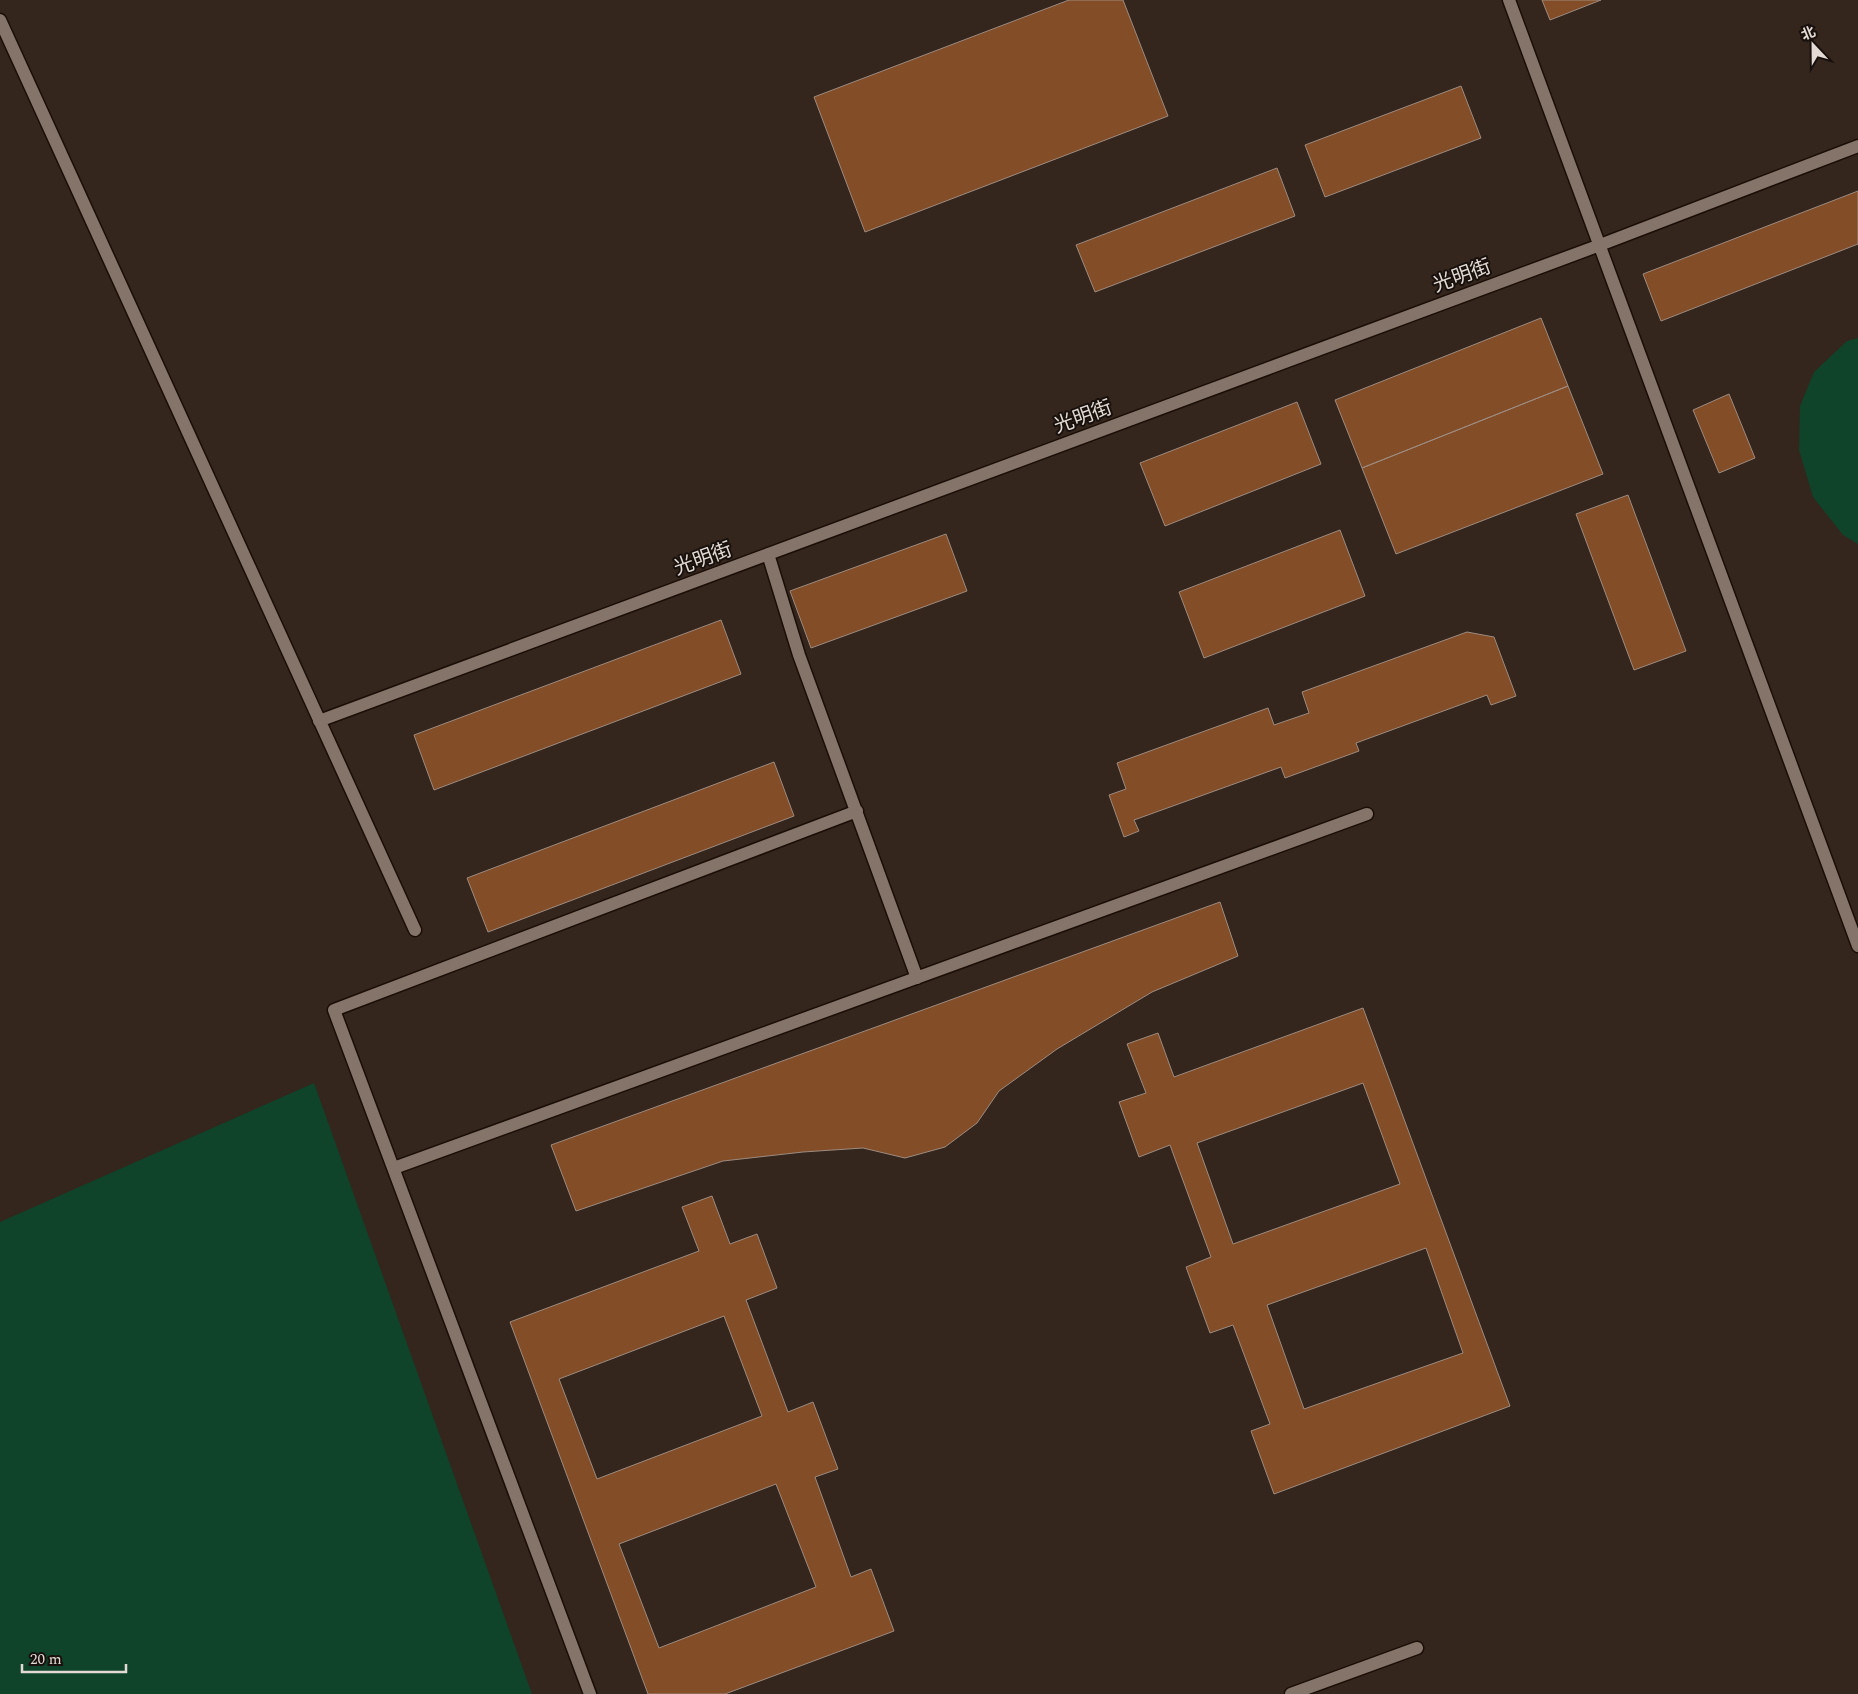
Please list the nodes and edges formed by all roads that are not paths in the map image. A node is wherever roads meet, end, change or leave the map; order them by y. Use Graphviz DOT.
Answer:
graph roads {
  1 [pos="1509,0"];
  2 [pos="0,20"];
  3 [pos="1858,146"];
  4 [pos="1600,245"];
  5 [pos="768,554"];
  6 [pos="319,721"];
  7 [pos="857,812"];
  8 [pos="1367,814"];
  9 [pos="415,930"];
  10 [pos="1858,946"];
  11 [pos="917,978"];
  12 [pos="394,1168"];
  13 [pos="1417,1648"];
  14 [pos="590,1694"];
  15 [pos="1291,1694"];
  1 -- 4 [label="street"];
  2 -- 6 [label="street"];
  3 -- 4 [label="street, 光明街"];
  4 -- 5 [label="street, 光明街"];
  4 -- 10 [label="street"];
  5 -- 6 [label="street, 光明街"];
  5 -- 7 [label="street"];
  6 -- 9 [label="street"];
  7 -- 11 [label="street"];
  7 -- 12 [label="street"];
  8 -- 11 [label="street"];
  11 -- 12 [label="street"];
  12 -- 14 [label="street"];
  13 -- 15 [label="street"];
}
